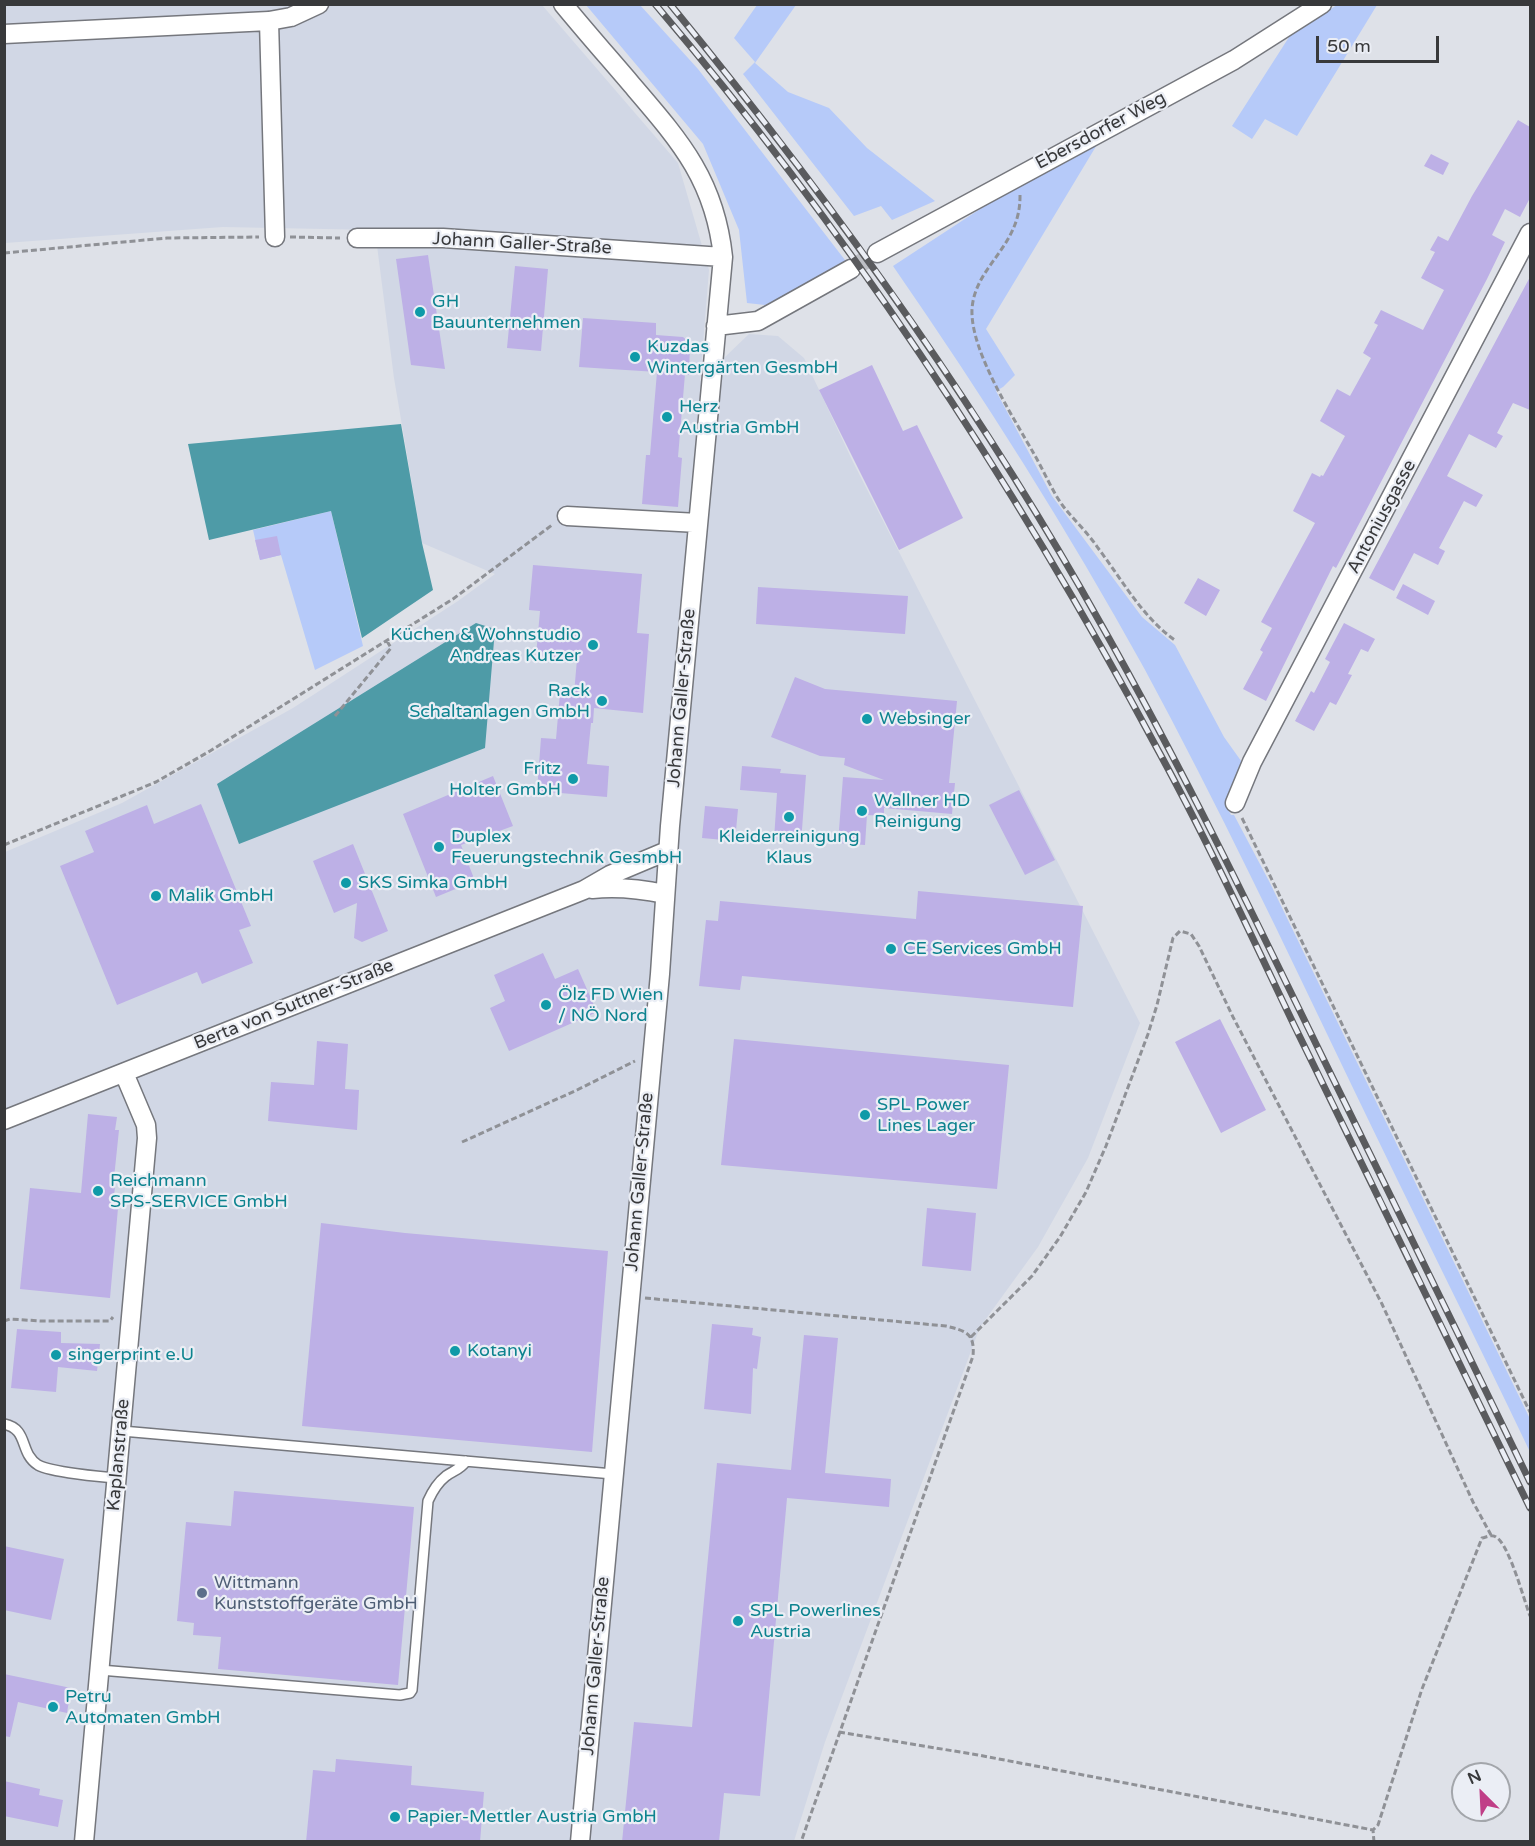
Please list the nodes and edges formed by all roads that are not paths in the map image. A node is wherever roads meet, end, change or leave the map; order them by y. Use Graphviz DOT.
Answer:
graph roads {
  1 [pos="319,4"];
  2 [pos="563,4"];
  3 [pos="1322,4"];
  4 [pos="269,21"];
  5 [pos="4,33"];
  6 [pos="1530,233"];
  7 [pos="275,237"];
  8 [pos="357,238"];
  9 [pos="878,253"];
  10 [pos="723,257"];
  11 [pos="851,269"];
  12 [pos="716,326"];
  13 [pos="567,516"];
  14 [pos="698,523"];
  15 [pos="1235,803"];
  16 [pos="668,851"];
  17 [pos="584,890"];
  18 [pos="665,894"];
  19 [pos="124,1073"];
  20 [pos="4,1120"];
  21 [pos="4,1424"];
  22 [pos="122,1431"];
  23 [pos="466,1461"];
  24 [pos="614,1474"];
  25 [pos="117,1478"];
  26 [pos="100,1670"];
  27 [pos="84,1842"];
  28 [pos="580,1842"];
  1 -- 4 [label="street"];
  2 -- 10 [label="street, Johann Galler-Straße"];
  3 -- 9 [label="street, Ebersdorfer Weg"];
  4 -- 5 [label="street"];
  4 -- 7 [label="street"];
  6 -- 15 [label="street, Antoniusgasse"];
  8 -- 10 [label="street, Johann Galler-Straße"];
  10 -- 12 [label="street, Johann Galler-Straße"];
  11 -- 12 [label="street"];
  12 -- 14 [label="street, Johann Galler-Straße"];
  13 -- 14 [label="street"];
  14 -- 16 [label="street, Johann Galler-Straße"];
  16 -- 17 [label="street, Berta von Suttner-Straße"];
  16 -- 18 [label="street, Johann Galler-Straße"];
  17 -- 18 [label="street, Berta von Suttner-Straße"];
  17 -- 19 [label="street, Berta von Suttner-Straße"];
  18 -- 24 [label="street, Johann Galler-Straße"];
  19 -- 20 [label="street, Berta von Suttner-Straße"];
  19 -- 22 [label="street, Kaplanstraße"];
  21 -- 25 [label="lane"];
  22 -- 23 [label="lane"];
  22 -- 25 [label="street, Kaplanstraße"];
  23 -- 24 [label="lane"];
  23 -- 26 [label="lane"];
  24 -- 28 [label="street, Johann Galler-Straße"];
  25 -- 26 [label="street, Kaplanstraße"];
  26 -- 27 [label="street, Kaplanstraße"];
}
